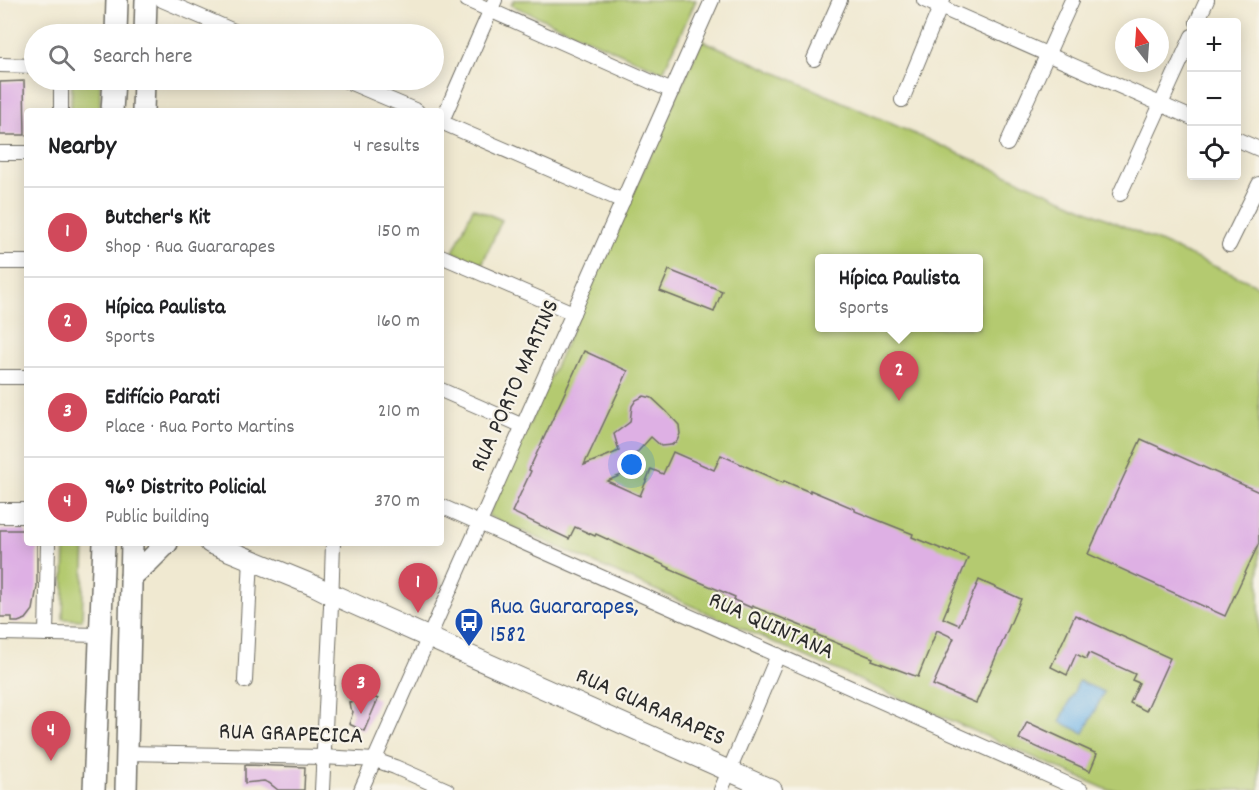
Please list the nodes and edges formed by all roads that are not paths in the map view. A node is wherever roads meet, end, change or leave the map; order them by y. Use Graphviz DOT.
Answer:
graph roads {
  1 [pos="117,0"];
  2 [pos="146,0"];
  3 [pos="162,0"];
  4 [pos="467,0"];
  5 [pos="712,0"];
  6 [pos="840,0"];
  7 [pos="924,0"];
  8 [pos="1072,0"];
  9 [pos="1207,0"];
  10 [pos="942,4"];
  11 [pos="493,5"];
  12 [pos="1199,18"];
  13 [pos="116,24"];
  14 [pos="145,24"];
  15 [pos="218,24"];
  16 [pos="1187,45"];
  17 [pos="1047,55"];
  18 [pos="814,59"];
  19 [pos="0,65"];
  20 [pos="24,66"];
  21 [pos="61,90"];
  22 [pos="113,90"];
  23 [pos="144,90"];
  24 [pos="368,90"];
  25 [pos="672,91"];
  26 [pos="902,100"];
  27 [pos="1161,105"];
  28 [pos="61,108"];
  29 [pos="112,108"];
  30 [pos="143,108"];
  31 [pos="410,108"];
  32 [pos="444,115"];
  33 [pos="1187,116"];
  34 [pos="444,123"];
  35 [pos="1241,141"];
  36 [pos="1007,144"];
  37 [pos="1259,149"];
  38 [pos="0,153"];
  39 [pos="24,153"];
  40 [pos="1259,184"];
  41 [pos="1120,194"];
  42 [pos="622,201"];
  43 [pos="1229,245"];
  44 [pos="444,257"];
  45 [pos="0,262"];
  46 [pos="24,262"];
  47 [pos="573,313"];
  48 [pos="0,377"];
  49 [pos="24,377"];
  50 [pos="444,391"];
  51 [pos="523,426"];
  52 [pos="444,507"];
  53 [pos="0,513"];
  54 [pos="24,513"];
  55 [pos="480,524"];
  56 [pos="48,546"];
  57 [pos="104,546"];
  58 [pos="132,546"];
  59 [pos="163,546"];
  60 [pos="218,546"];
  61 [pos="333,546"];
  62 [pos="251,558"];
  63 [pos="131,577"];
  64 [pos="331,594"];
  65 [pos="0,633"];
  66 [pos="46,634"];
  67 [pos="100,635"];
  68 [pos="429,638"];
  69 [pos="778,655"];
  70 [pos="245,681"];
  71 [pos="127,753"];
  72 [pos="323,757"];
  73 [pos="375,760"];
  74 [pos="729,771"];
  75 [pos="94,790"];
  76 [pos="126,790"];
  77 [pos="322,790"];
  78 [pos="361,790"];
  79 [pos="447,790"];
  80 [pos="721,790"];
  81 [pos="772,790"];
  82 [pos="1082,790"];
  1 -- 13 [label="main road"];
  2 -- 14 [label="main road"];
  3 -- 15 [label="street"];
  4 -- 11 [label="street"];
  5 -- 25 [label="street, RUA PORTO MARTINS"];
  6 -- 18 [label="street"];
  7 -- 10 [label="street"];
  8 -- 17 [label="street"];
  9 -- 12 [label="street"];
  10 -- 17 [label="street"];
  10 -- 26 [label="street"];
  11 -- 25 [label="street"];
  11 -- 32 [label="street"];
  16 -- 27 [label="street"];
  17 -- 27 [label="street"];
  17 -- 36 [label="street"];
  19 -- 20 [label="street"];
  21 -- 28 [label="street"];
  22 -- 29 [label="main road"];
  23 -- 30 [label="main road"];
  24 -- 31 [label="street"];
  25 -- 42 [label="street, RUA PORTO MARTINS"];
  27 -- 33 [label="street"];
  27 -- 41 [label="street"];
  34 -- 42 [label="street"];
  35 -- 37 [label="street"];
  38 -- 39 [label="street"];
  40 -- 43 [label="street"];
  42 -- 47 [label="street, RUA PORTO MARTINS"];
  44 -- 47 [label="street"];
  45 -- 46 [label="street"];
  47 -- 51 [label="street, RUA PORTO MARTINS"];
  48 -- 49 [label="street"];
  50 -- 51 [label="street"];
  51 -- 55 [label="street, RUA PORTO MARTINS"];
  52 -- 55 [label="street, RUA QUINTANA"];
  53 -- 54 [label="street"];
  55 -- 68 [label="street, RUA PORTO MARTINS"];
  55 -- 69 [label="street, RUA QUINTANA"];
  56 -- 66 [label="street"];
  57 -- 67 [label="main road"];
  58 -- 63 [label="main road"];
  59 -- 63 [label="main road"];
  60 -- 62 [label="street, RUA GUARARAPES"];
  61 -- 64 [label="street"];
  62 -- 64 [label="street, RUA GUARARAPES"];
  62 -- 70 [label="street"];
  63 -- 71 [label="main road"];
  64 -- 68 [label="street, RUA GUARARAPES"];
  64 -- 72 [label="street"];
  65 -- 66 [label="street"];
  66 -- 67 [label="street"];
  67 -- 75 [label="main road"];
  68 -- 73 [label="street, RUA PORTO MARTINS"];
  68 -- 74 [label="street, RUA GUARARAPES"];
  69 -- 74 [label="street"];
  69 -- 82 [label="street, RUA QUINTANA"];
  71 -- 72 [label="street, RUA GRAPECICA"];
  71 -- 76 [label="main road"];
  72 -- 73 [label="street, RUA GRAPECICA"];
  72 -- 77 [label="street"];
  73 -- 78 [label="street, RUA PORTO MARTINS"];
  73 -- 79 [label="street, RUA GRAPECICA"];
  74 -- 80 [label="street"];
  74 -- 81 [label="street, RUA GUARARAPES"];
}
